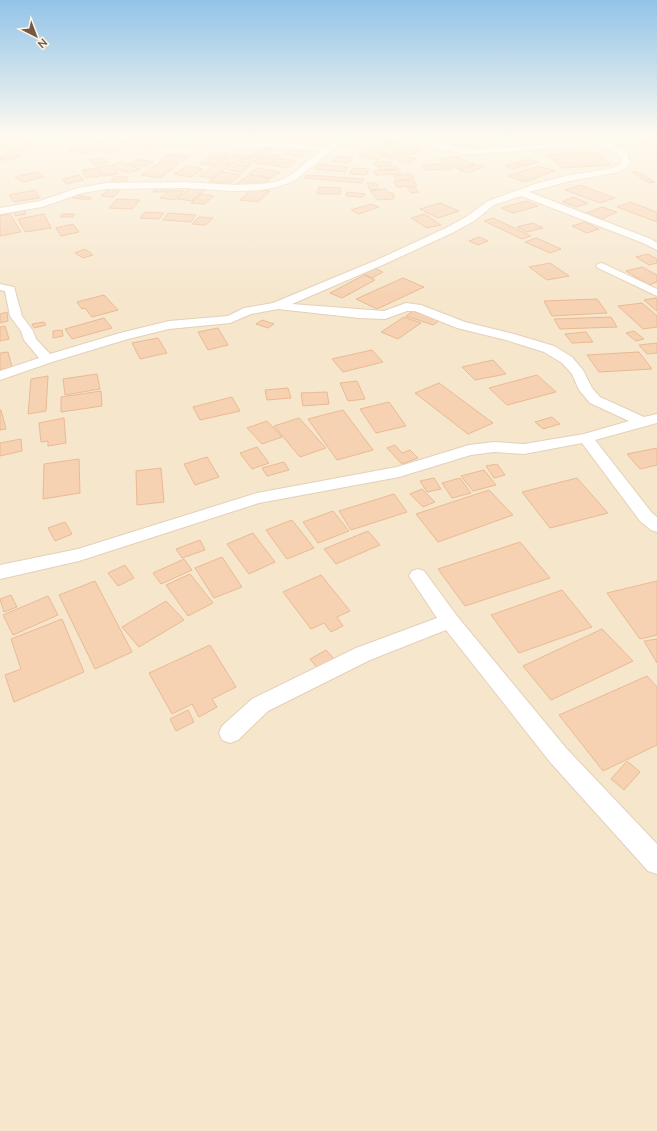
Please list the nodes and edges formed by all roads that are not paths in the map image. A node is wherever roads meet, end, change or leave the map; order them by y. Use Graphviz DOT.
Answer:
graph roads {
  1 [pos="87,190"];
  2 [pos="527,190"];
  3 [pos="520,192"];
  4 [pos="0,211"];
  5 [pos="657,238"];
  6 [pos="647,241"];
  7 [pos="657,247"];
  8 [pos="602,266"];
  9 [pos="0,287"];
  10 [pos="657,293"];
  11 [pos="276,306"];
  12 [pos="47,359"];
  13 [pos="0,376"];
  14 [pos="649,420"];
  15 [pos="586,438"];
  16 [pos="657,526"];
  17 [pos="0,572"];
  18 [pos="418,576"];
  19 [pos="450,621"];
  20 [pos="230,733"];
  21 [pos="657,862"];
  1 -- 4 [label="street"];
  2 -- 3 [label="street"];
  3 -- 6 [label="street"];
  3 -- 11 [label="street"];
  5 -- 6 [label="street"];
  6 -- 7 [label="street"];
  8 -- 10 [label="street"];
  9 -- 12 [label="street"];
  11 -- 12 [label="street"];
  11 -- 14 [label="street"];
  12 -- 13 [label="street"];
  14 -- 15 [label="street"];
  15 -- 16 [label="street"];
  15 -- 17 [label="street"];
  18 -- 19 [label="street"];
  19 -- 20 [label="street"];
  19 -- 21 [label="street"];
}
